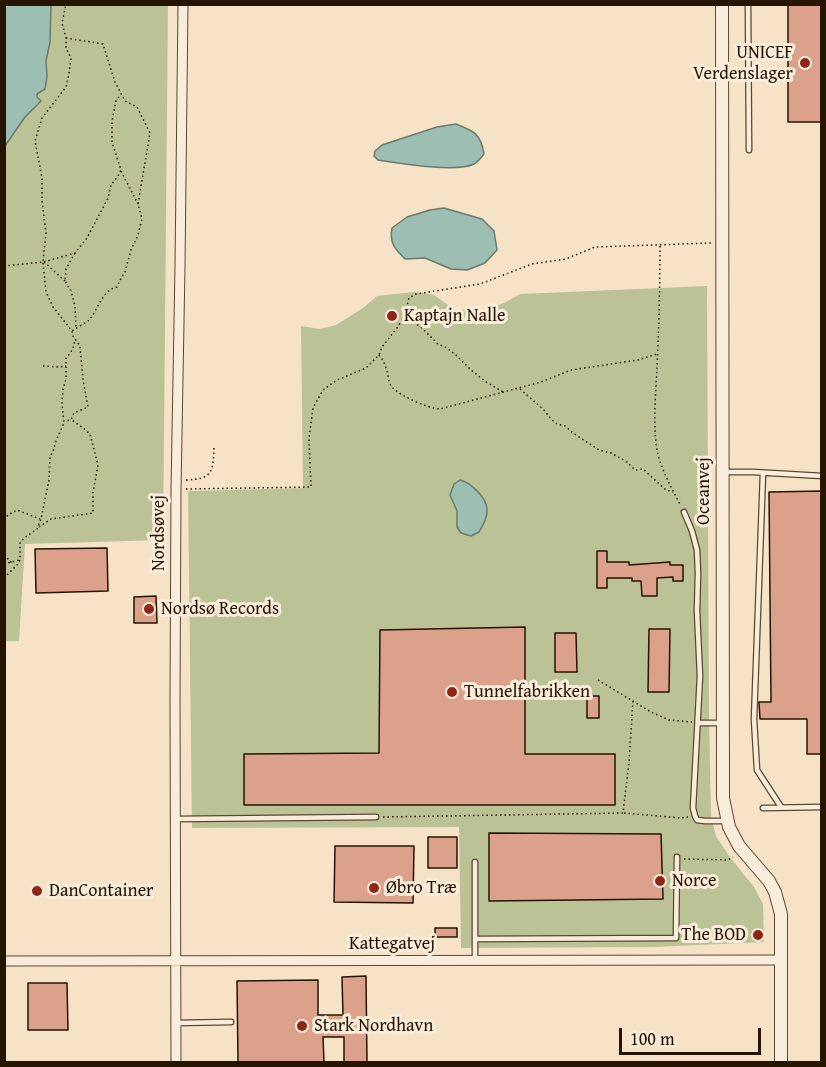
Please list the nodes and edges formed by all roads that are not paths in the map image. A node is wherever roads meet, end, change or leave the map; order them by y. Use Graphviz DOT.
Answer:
graph roads {
  1 [pos="183,4"];
  2 [pos="722,4"];
  3 [pos="748,4"];
  4 [pos="749,150"];
  5 [pos="722,472"];
  6 [pos="763,473"];
  7 [pos="822,476"];
  8 [pos="684,512"];
  9 [pos="698,723"];
  10 [pos="723,723"];
  11 [pos="781,807"];
  12 [pos="822,807"];
  13 [pos="763,808"];
  14 [pos="376,817"];
  15 [pos="176,819"];
  16 [pos="727,821"];
  17 [pos="677,858"];
  18 [pos="475,862"];
  19 [pos="476,939"];
  20 [pos="175,960"];
  21 [pos="475,960"];
  22 [pos="780,960"];
  23 [pos="4,961"];
  24 [pos="231,1022"];
  25 [pos="176,1023"];
  26 [pos="176,1062"];
  27 [pos="781,1062"];
  1 -- 15 [label="street, Nordsøvej"];
  2 -- 5 [label="street, Oceanvej"];
  3 -- 4 [label="lane"];
  5 -- 6 [label="lane"];
  5 -- 10 [label="street, Oceanvej"];
  6 -- 7 [label="lane"];
  6 -- 11 [label="lane"];
  8 -- 9 [label="lane"];
  9 -- 10 [label="lane"];
  9 -- 16 [label="lane"];
  10 -- 16 [label="street, Oceanvej"];
  11 -- 12 [label="lane"];
  11 -- 13 [label="lane"];
  14 -- 15 [label="lane"];
  15 -- 20 [label="street, Nordsøvej"];
  16 -- 22 [label="street, Oceanvej"];
  17 -- 19 [label="lane"];
  18 -- 19 [label="lane"];
  19 -- 21 [label="lane"];
  20 -- 21 [label="street, Kattegatvej"];
  20 -- 23 [label="street, Kattegatvej"];
  20 -- 25 [label="street, Nordsøvej"];
  21 -- 22 [label="street, Kattegatvej"];
  22 -- 27 [label="street, Oceanvej"];
  24 -- 25 [label="lane"];
  25 -- 26 [label="street, Nordsøvej"];
}
